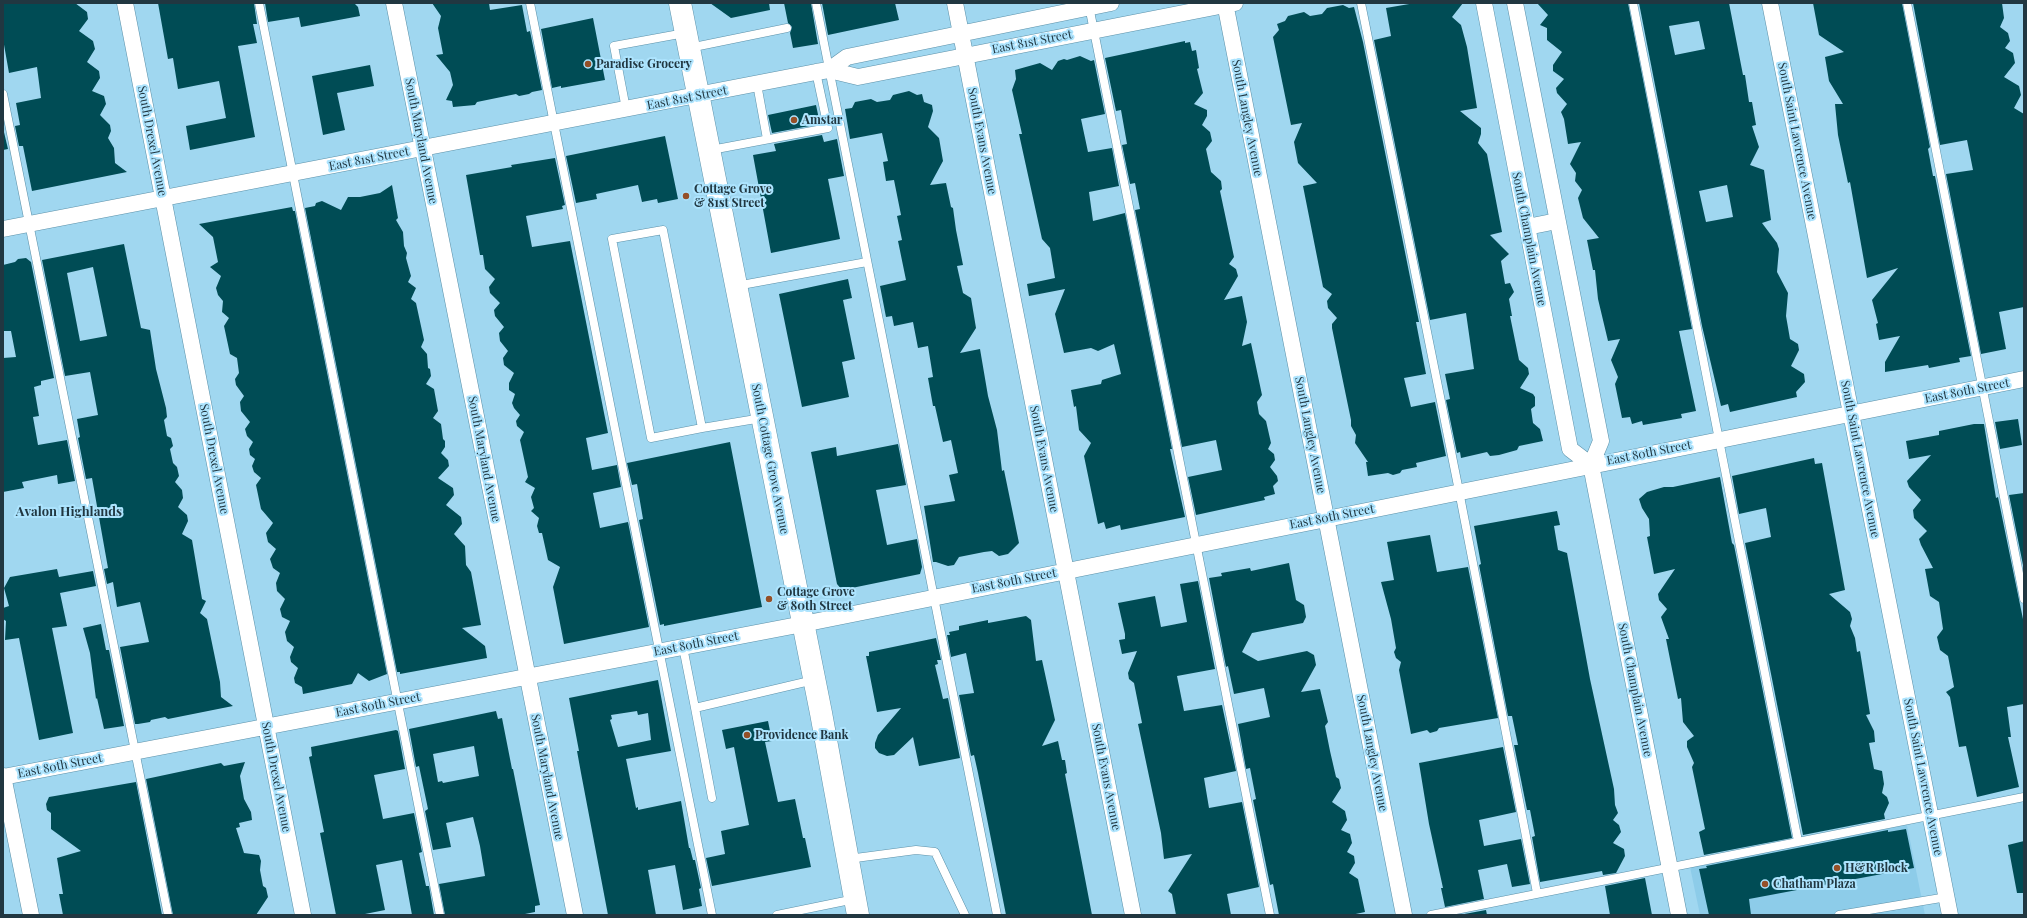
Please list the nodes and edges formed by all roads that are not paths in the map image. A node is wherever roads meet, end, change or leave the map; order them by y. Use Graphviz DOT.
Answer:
graph roads {
  1 [pos="125,3"];
  2 [pos="259,3"];
  3 [pos="394,3"];
  4 [pos="530,3"];
  5 [pos="680,3"];
  6 [pos="816,3"];
  7 [pos="955,3"];
  8 [pos="1111,3"];
  9 [pos="1360,3"];
  10 [pos="1484,3"];
  11 [pos="1515,3"];
  12 [pos="1633,3"];
  13 [pos="1770,3"];
  14 [pos="1907,3"];
  15 [pos="1228,4"];
  16 [pos="1089,5"];
  17 [pos="788,28"];
  18 [pos="1094,30"];
  19 [pos="961,35"];
  20 [pos="687,40"];
  21 [pos="965,55"];
  22 [pos="823,71"];
  23 [pos="757,84"];
  24 [pos="3,94"];
  25 [pos="698,96"];
  26 [pos="626,109"];
  27 [pos="554,123"];
  28 [pos="767,139"];
  29 [pos="423,148"];
  30 [pos="709,150"];
  31 [pos="293,173"];
  32 [pos="163,198"];
  33 [pos="1558,221"];
  34 [pos="29,224"];
  35 [pos="1527,228"];
  36 [pos="3,229"];
  37 [pos="868,262"];
  38 [pos="736,286"];
  39 [pos="2024,379"];
  40 [pos="1983,387"];
  41 [pos="1851,414"];
  42 [pos="762,418"];
  43 [pos="702,428"];
  44 [pos="1719,440"];
  45 [pos="1591,465"];
  46 [pos="1459,491"];
  47 [pos="1326,518"];
  48 [pos="1197,545"];
  49 [pos="1066,571"];
  50 [pos="934,598"];
  51 [pos="2024,599"];
  52 [pos="803,624"];
  53 [pos="684,647"];
  54 [pos="659,652"];
  55 [pos="527,677"];
  56 [pos="814,680"];
  57 [pos="398,702"];
  58 [pos="695,708"];
  59 [pos="266,727"];
  60 [pos="135,752"];
  61 [pos="3,777"];
  62 [pos="2024,797"];
  63 [pos="712,798"];
  64 [pos="1931,815"];
  65 [pos="1798,841"];
  66 [pos="848,860"];
  67 [pos="1670,866"];
  68 [pos="1537,894"];
  69 [pos="1947,897"];
  70 [pos="857,907"];
  71 [pos="809,912"];
  72 [pos="31,915"];
  73 [pos="168,915"];
  74 [pos="303,915"];
  75 [pos="440,915"];
  76 [pos="575,915"];
  77 [pos="712,915"];
  78 [pos="777,915"];
  79 [pos="965,915"];
  80 [pos="997,915"];
  81 [pos="1133,915"];
  82 [pos="1270,915"];
  83 [pos="1404,915"];
  84 [pos="1431,915"];
  85 [pos="1680,915"];
  86 [pos="1839,915"];
  87 [pos="1950,915"];
  1 -- 32 [label="street, South Drexel Avenue"];
  2 -- 31 [label="lane"];
  3 -- 29 [label="street, South Maryland Avenue"];
  4 -- 27 [label="lane"];
  5 -- 20 [label="main road, South Cottage Grove Avenue"];
  6 -- 22 [label="lane"];
  7 -- 19 [label="street, South Evans Avenue"];
  8 -- 16 [label="street, East 81st Street"];
  9 -- 46 [label="lane"];
  10 -- 35 [label="street, South Champlain Avenue"];
  11 -- 33 [label="street"];
  12 -- 44 [label="lane"];
  13 -- 41 [label="street, South Saint Lawrence Avenue"];
  14 -- 40 [label="lane"];
  15 -- 18 [label="street, East 81st Street"];
  15 -- 47 [label="street, South Langley Avenue"];
  16 -- 18 [label="lane"];
  16 -- 19 [label="street, East 81st Street"];
  17 -- 20 [label="lane"];
  18 -- 21 [label="street, East 81st Street"];
  18 -- 48 [label="lane"];
  19 -- 21 [label="street, South Evans Avenue"];
  19 -- 22 [label="street, East 81st Street"];
  20 -- 25 [label="main road, South Cottage Grove Avenue"];
  20 -- 26 [label="lane"];
  21 -- 22 [label="street, East 81st Street"];
  21 -- 49 [label="street, South Evans Avenue"];
  22 -- 23 [label="street, East 81st Street"];
  22 -- 28 [label="lane"];
  22 -- 37 [label="lane"];
  23 -- 25 [label="street, East 81st Street"];
  23 -- 28 [label="lane"];
  24 -- 34 [label="lane"];
  25 -- 26 [label="street, East 81st Street"];
  25 -- 30 [label="main road, South Cottage Grove Avenue"];
  26 -- 27 [label="street, East 81st Street"];
  27 -- 29 [label="street, East 81st Street"];
  27 -- 54 [label="lane"];
  28 -- 30 [label="lane"];
  29 -- 31 [label="street, East 81st Street"];
  29 -- 55 [label="street, South Maryland Avenue"];
  30 -- 38 [label="main road, South Cottage Grove Avenue"];
  31 -- 32 [label="street, East 81st Street"];
  31 -- 57 [label="lane"];
  32 -- 34 [label="street, East 81st Street"];
  32 -- 59 [label="street, South Drexel Avenue"];
  33 -- 35 [label="street"];
  33 -- 45 [label="street"];
  34 -- 36 [label="street, East 81st Street"];
  34 -- 60 [label="lane"];
  35 -- 45 [label="street, South Champlain Avenue"];
  37 -- 38 [label="lane"];
  37 -- 50 [label="lane"];
  38 -- 42 [label="main road, South Cottage Grove Avenue"];
  39 -- 40 [label="street, East 80th Street"];
  40 -- 41 [label="street, East 80th Street"];
  40 -- 51 [label="lane"];
  41 -- 44 [label="street, East 80th Street"];
  41 -- 64 [label="street, South Saint Lawrence Avenue"];
  42 -- 43 [label="lane"];
  42 -- 52 [label="main road, South Cottage Grove Avenue"];
  43 -- 43 [label="lane"];
  44 -- 45 [label="street, East 80th Street"];
  44 -- 65 [label="lane"];
  45 -- 46 [label="street, East 80th Street"];
  45 -- 67 [label="street, South Champlain Avenue"];
  46 -- 47 [label="street, East 80th Street"];
  46 -- 68 [label="lane"];
  47 -- 48 [label="street, East 80th Street"];
  47 -- 83 [label="street, South Langley Avenue"];
  48 -- 49 [label="street, East 80th Street"];
  48 -- 82 [label="lane"];
  49 -- 50 [label="street, East 80th Street"];
  49 -- 81 [label="street, South Evans Avenue"];
  50 -- 52 [label="street, East 80th Street"];
  50 -- 80 [label="lane"];
  52 -- 53 [label="street, East 80th Street"];
  52 -- 56 [label="main road, South Cottage Grove Avenue"];
  53 -- 54 [label="street, East 80th Street"];
  53 -- 58 [label="lane"];
  54 -- 55 [label="street, East 80th Street"];
  54 -- 77 [label="lane"];
  55 -- 57 [label="street, East 80th Street"];
  55 -- 76 [label="street, South Maryland Avenue"];
  56 -- 58 [label="lane"];
  56 -- 66 [label="main road, South Cottage Grove Avenue"];
  57 -- 59 [label="street, East 80th Street"];
  57 -- 75 [label="lane"];
  58 -- 63 [label="lane"];
  59 -- 60 [label="street, East 80th Street"];
  59 -- 74 [label="street, South Drexel Avenue"];
  60 -- 61 [label="street, East 80th Street"];
  60 -- 73 [label="lane"];
  61 -- 72 [label="street"];
  62 -- 64 [label="lane"];
  64 -- 65 [label="lane"];
  64 -- 69 [label="street, South Saint Lawrence Avenue"];
  65 -- 67 [label="lane"];
  66 -- 70 [label="main road, South Cottage Grove Avenue"];
  66 -- 79 [label="lane"];
  67 -- 68 [label="lane"];
  67 -- 85 [label="street, South Champlain Avenue"];
  68 -- 84 [label="lane"];
  69 -- 86 [label="lane"];
  69 -- 87 [label="street, South Saint Lawrence Avenue"];
  70 -- 71 [label="lane"];
  71 -- 78 [label="lane"];
}
